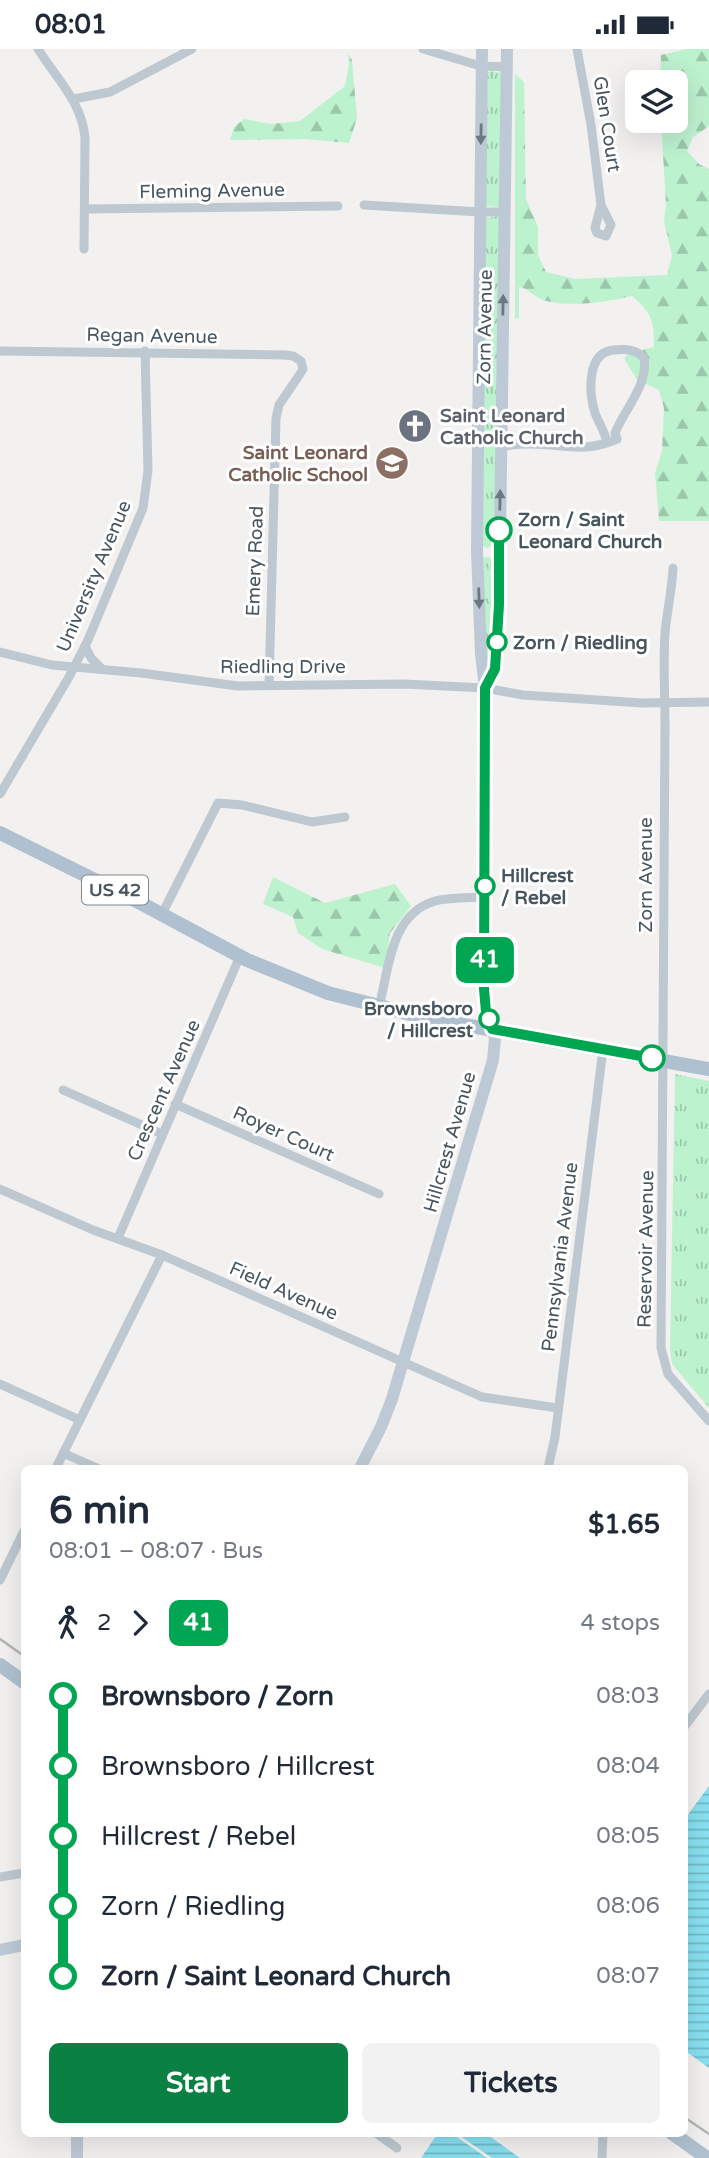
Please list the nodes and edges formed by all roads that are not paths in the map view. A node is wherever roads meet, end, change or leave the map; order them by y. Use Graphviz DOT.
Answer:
graph roads {
  1 [pos="38,49"];
  2 [pos="192,49"];
  3 [pos="423,49"];
  4 [pos="482,49"];
  5 [pos="507,49"];
  6 [pos="577,49"];
  7 [pos="481,66"];
  8 [pos="507,67"];
  9 [pos="74,99"];
  10 [pos="364,205"];
  11 [pos="601,205"];
  12 [pos="338,206"];
  13 [pos="86,209"];
  14 [pos="480,212"];
  15 [pos="505,212"];
  16 [pos="84,249"];
  17 [pos="0,351"];
  18 [pos="145,351"];
  19 [pos="301,361"];
  20 [pos="607,443"];
  21 [pos="502,446"];
  22 [pos="673,568"];
  23 [pos="85,646"];
  24 [pos="0,652"];
  25 [pos="75,666"];
  26 [pos="103,669"];
  27 [pos="269,685"];
  28 [pos="485,688"];
  29 [pos="709,702"];
  30 [pos="665,703"];
  31 [pos="0,794"];
  32 [pos="345,817"];
  33 [pos="0,833"];
  34 [pos="485,897"];
  35 [pos="162,913"];
  36 [pos="240,956"];
  37 [pos="379,1007"];
  38 [pos="492,1029"];
  39 [pos="603,1049"];
  40 [pos="663,1060"];
  41 [pos="709,1069"];
  42 [pos="63,1090"];
  43 [pos="175,1104"];
  44 [pos="162,1134"];
  45 [pos="0,1189"];
  46 [pos="379,1194"];
  47 [pos="118,1238"];
  48 [pos="162,1255"];
  49 [pos="403,1361"];
  50 [pos="0,1384"];
  51 [pos="558,1408"];
  52 [pos="80,1420"];
  53 [pos="709,1421"];
  54 [pos="63,1453"];
  55 [pos="57,1465"];
  56 [pos="90,1465"];
  57 [pos="362,1465"];
  58 [pos="548,1465"];
  59 [pos="21,1537"];
  60 [pos="0,1580"];
  61 [pos="0,1665"];
  62 [pos="21,1680"];
  63 [pos="709,1694"];
  64 [pos="688,1722"];
  65 [pos="21,1874"];
  66 [pos="0,1877"];
  67 [pos="21,1946"];
  68 [pos="0,1950"];
  69 [pos="77,2137"];
  70 [pos="382,2137"];
  71 [pos="603,2137"];
  72 [pos="678,2137"];
  73 [pos="397,2148"];
  74 [pos="77,2158"];
  75 [pos="602,2158"];
  76 [pos="707,2158"];
  1 -- 9 [label="street"];
  2 -- 9 [label="street"];
  3 -- 7 [label="street"];
  4 -- 7 [label="main road, Zorn Avenue"];
  5 -- 8 [label="main road, Zorn Avenue"];
  6 -- 11 [label="street, Glen Court"];
  7 -- 8 [label="street"];
  7 -- 14 [label="main road, Zorn Avenue, one-way"];
  8 -- 15 [label="main road, Zorn Avenue"];
  9 -- 13 [label="street"];
  10 -- 14 [label="street"];
  12 -- 13 [label="street, Fleming Avenue"];
  13 -- 16 [label="street"];
  14 -- 15 [label="street"];
  14 -- 28 [label="main road, Zorn Avenue, one-way"];
  21 -- 15 [label="main road, Zorn Avenue, one-way"];
  17 -- 18 [label="street, Regan Avenue"];
  18 -- 19 [label="street, Regan Avenue"];
  18 -- 23 [label="street, University Avenue"];
  19 -- 27 [label="street, Emery Road"];
  20 -- 20 [label="street"];
  20 -- 21 [label="street"];
  28 -- 21 [label="main road, Zorn Avenue, one-way"];
  22 -- 30 [label="street, Zorn Avenue"];
  23 -- 25 [label="street, University Avenue"];
  23 -- 26 [label="street"];
  24 -- 25 [label="street, Riedling Drive"];
  25 -- 26 [label="street, Riedling Drive"];
  25 -- 31 [label="street, University Avenue"];
  26 -- 27 [label="street, Riedling Drive"];
  27 -- 28 [label="street, Riedling Drive"];
  28 -- 30 [label="street"];
  28 -- 34 [label="main road, Hillcrest Avenue"];
  29 -- 30 [label="street"];
  30 -- 40 [label="street, Zorn Avenue"];
  32 -- 35 [label="street"];
  33 -- 35 [label="main road, US 42"];
  34 -- 37 [label="street"];
  34 -- 38 [label="main road, Hillcrest Avenue"];
  35 -- 36 [label="main road, US 42"];
  36 -- 37 [label="main road, US 42"];
  36 -- 43 [label="street, Crescent Avenue"];
  37 -- 38 [label="main road, US 42"];
  38 -- 39 [label="main road, US 42"];
  38 -- 49 [label="main road, Hillcrest Avenue"];
  39 -- 40 [label="main road, US 42"];
  39 -- 51 [label="street, Pennsylvania Avenue"];
  40 -- 41 [label="main road, US 42"];
  40 -- 53 [label="street, Reservoir Avenue"];
  42 -- 44 [label="street"];
  43 -- 44 [label="street, Crescent Avenue"];
  43 -- 46 [label="street, Royer Court"];
  44 -- 47 [label="street, Crescent Avenue"];
  45 -- 47 [label="street, Field Avenue"];
  47 -- 48 [label="street, Field Avenue"];
  48 -- 49 [label="street, Field Avenue"];
  48 -- 52 [label="street"];
  49 -- 51 [label="street, Field Avenue"];
  49 -- 57 [label="main road, Hillcrest Avenue"];
  50 -- 52 [label="street"];
  51 -- 58 [label="street, Pennsylvania Avenue"];
  52 -- 54 [label="street"];
  54 -- 55 [label="street"];
  54 -- 56 [label="street"];
  59 -- 60 [label="street"];
  61 -- 62 [label="main road"];
  63 -- 64 [label="street"];
  65 -- 66 [label="street"];
  67 -- 68 [label="main road"];
  69 -- 74 [label="main road"];
  70 -- 73 [label="street"];
  71 -- 75 [label="street"];
  72 -- 76 [label="main road"];
}
